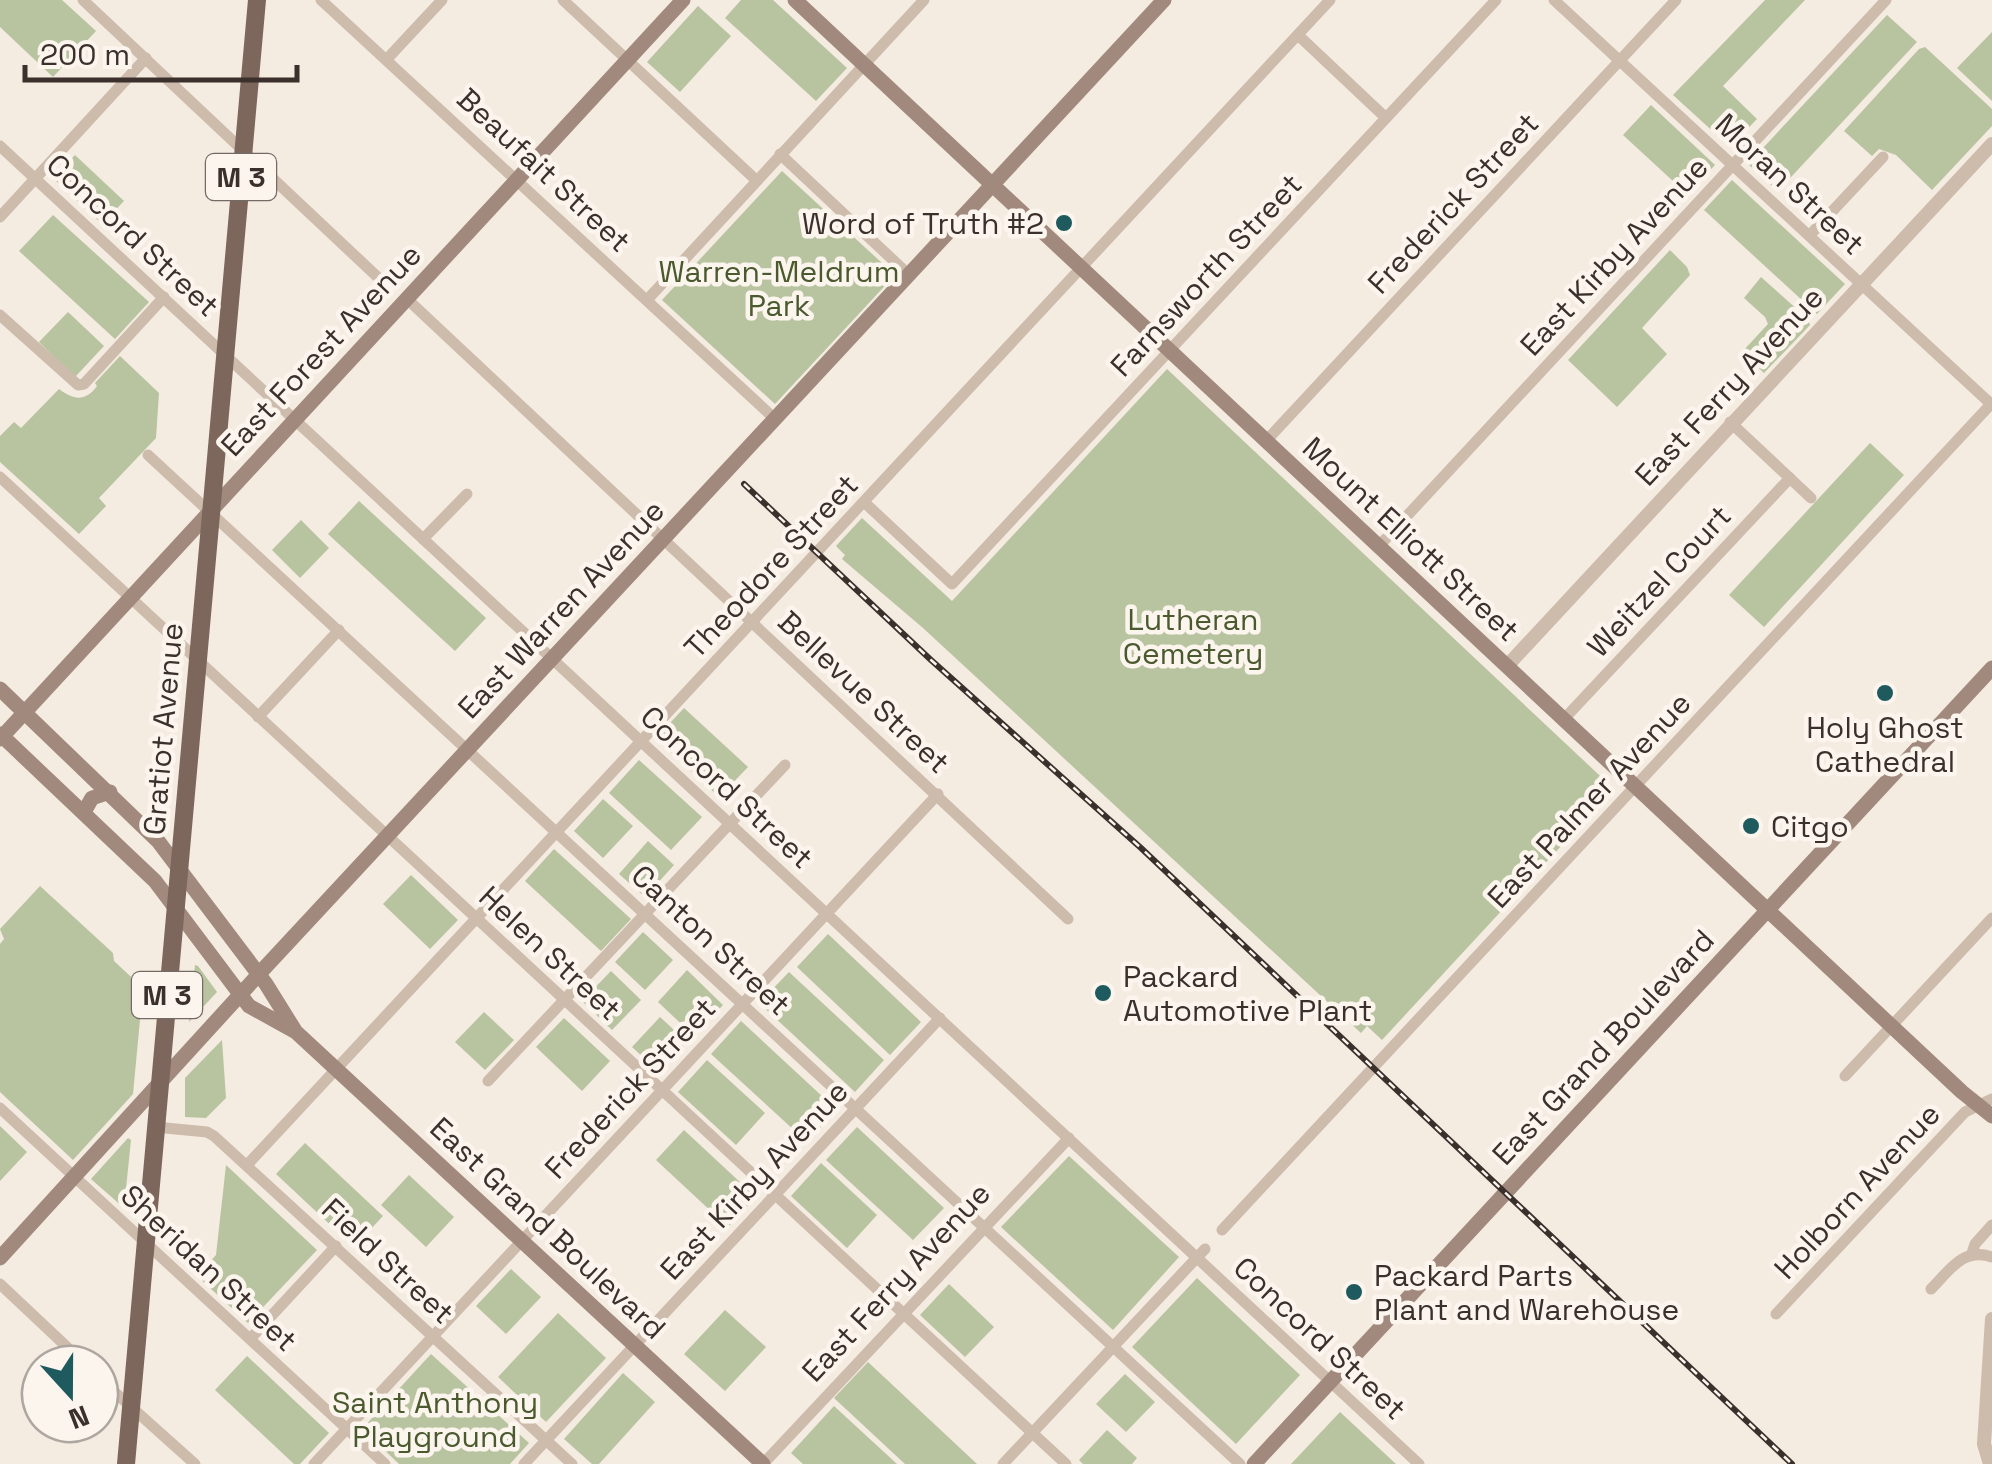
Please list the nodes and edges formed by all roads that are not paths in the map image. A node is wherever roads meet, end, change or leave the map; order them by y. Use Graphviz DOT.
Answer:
graph roads {
  1 [pos="83,0"];
  2 [pos="258,0"];
  3 [pos="321,0"];
  4 [pos="442,0"];
  5 [pos="563,0"];
  6 [pos="683,0"];
  7 [pos="794,0"];
  8 [pos="924,0"];
  9 [pos="1164,0"];
  10 [pos="1330,0"];
  11 [pos="1496,0"];
  12 [pos="1554,0"];
  13 [pos="1676,0"];
  14 [pos="1886,0"];
  15 [pos="1298,35"];
  16 [pos="146,58"];
  17 [pos="387,59"];
  18 [pos="627,60"];
  19 [pos="1620,60"];
  20 [pos="864,64"];
  21 [pos="1386,118"];
  22 [pos="1992,144"];
  23 [pos="0,146"];
  24 [pos="244,149"];
  25 [pos="780,154"];
  26 [pos="1883,157"];
  27 [pos="1733,164"];
  28 [pos="36,178"];
  29 [pos="516,179"];
  30 [pos="756,180"];
  31 [pos="992,185"];
  32 [pos="0,217"];
  33 [pos="1810,236"];
  34 [pos="1081,268"];
  35 [pos="910,274"];
  36 [pos="1862,284"];
  37 [pos="386,285"];
  38 [pos="164,298"];
  39 [pos="406,298"];
  40 [pos="647,300"];
  41 [pos="0,315"];
  42 [pos="1170,351"];
  43 [pos="226,354"];
  44 [pos="1992,404"];
  45 [pos="295,419"];
  46 [pos="775,419"];
  47 [pos="1730,422"];
  48 [pos="1266,441"];
  49 [pos="148,454"];
  50 [pos="0,478"];
  51 [pos="1790,478"];
  52 [pos="467,494"];
  53 [pos="1811,498"];
  54 [pos="864,502"];
  55 [pos="210,510"];
  56 [pos="424,539"];
  57 [pos="664,539"];
  58 [pos="1378,546"];
  59 [pos="130,598"];
  60 [pos="753,622"];
  61 [pos="340,630"];
  62 [pos="552,660"];
  63 [pos="198,662"];
  64 [pos="1507,666"];
  65 [pos="1991,671"];
  66 [pos="0,689"];
  67 [pos="24,712"];
  68 [pos="258,716"];
  69 [pos="1564,719"];
  70 [pos="1,736"];
  71 [pos="642,742"];
  72 [pos="469,750"];
  73 [pos="785,765"];
  74 [pos="1636,787"];
  75 [pos="110,792"];
  76 [pos="938,794"];
  77 [pos="84,812"];
  78 [pos="730,824"];
  79 [pos="558,832"];
  80 [pos="152,833"];
  81 [pos="388,836"];
  82 [pos="127,852"];
  83 [pos="179,866"];
  84 [pos="174,908"];
  85 [pos="1768,910"];
  86 [pos="827,914"];
  87 [pos="647,915"];
  88 [pos="476,918"];
  89 [pos="1992,918"];
  90 [pos="1068,919"];
  91 [pos="238,946"];
  92 [pos="215,964"];
  93 [pos="259,974"];
  94 [pos="241,996"];
  95 [pos="565,1000"];
  96 [pos="743,1004"];
  97 [pos="940,1018"];
  98 [pos="1892,1026"];
  99 [pos="296,1032"];
  100 [pos="336,1068"];
  101 [pos="1845,1076"];
  102 [pos="488,1081"];
  103 [pos="159,1082"];
  104 [pos="661,1091"];
  105 [pos="1988,1107"];
  106 [pos="0,1108"];
  107 [pos="855,1108"];
  108 [pos="155,1127"];
  109 [pos="1068,1138"];
  110 [pos="247,1165"];
  111 [pos="74,1178"];
  112 [pos="776,1195"];
  113 [pos="1992,1225"];
  114 [pos="986,1228"];
  115 [pos="1222,1230"];
  116 [pos="521,1240"];
  117 [pos="144,1243"];
  118 [pos="336,1246"];
  119 [pos="1201,1253"];
  120 [pos="1972,1253"];
  121 [pos="1992,1257"];
  122 [pos="0,1258"];
  123 [pos="0,1284"];
  124 [pos="1931,1289"];
  125 [pos="904,1314"];
  126 [pos="1776,1314"];
  127 [pos="1992,1319"];
  128 [pos="432,1336"];
  129 [pos="250,1339"];
  130 [pos="63,1344"];
  131 [pos="634,1345"];
  132 [pos="1114,1348"];
  133 [pos="1330,1383"];
  134 [pos="120,1397"];
  135 [pos="131,1408"];
  136 [pos="347,1428"];
  137 [pos="1033,1434"];
  138 [pos="546,1440"];
  139 [pos="126,1464"];
  140 [pos="195,1464"];
  141 [pos="314,1464"];
  142 [pos="385,1464"];
  143 [pos="524,1464"];
  144 [pos="572,1464"];
  145 [pos="763,1464"];
  146 [pos="1004,1464"];
  147 [pos="1066,1464"];
  148 [pos="1240,1464"];
  149 [pos="1254,1464"];
  150 [pos="1419,1464"];
  151 [pos="1990,1464"];
  1 -- 16 [label="street"];
  2 -- 24 [label="main road, Gratiot Avenue / M 3"];
  3 -- 17 [label="street, Beaufait Street"];
  4 -- 17 [label="street"];
  5 -- 18 [label="street"];
  6 -- 18 [label="main road, East Forest Avenue"];
  7 -- 20 [label="main road, Mount Elliott Street"];
  8 -- 20 [label="street"];
  9 -- 31 [label="main road, East Warren Avenue"];
  10 -- 15 [label="street, Theodore Street"];
  11 -- 21 [label="street, Farnsworth Street"];
  12 -- 19 [label="street, Moran Street"];
  13 -- 19 [label="street, Frederick Street"];
  14 -- 27 [label="street, East Kirby Avenue"];
  15 -- 21 [label="street"];
  15 -- 34 [label="street, Theodore Street"];
  16 -- 24 [label="street"];
  16 -- 28 [label="street"];
  17 -- 29 [label="street, Beaufait Street"];
  18 -- 29 [label="main road, East Forest Avenue"];
  18 -- 30 [label="street"];
  19 -- 27 [label="street, Moran Street"];
  19 -- 48 [label="street, Frederick Street"];
  20 -- 25 [label="street"];
  20 -- 31 [label="main road, Mount Elliott Street"];
  21 -- 42 [label="street, Farnsworth Street"];
  22 -- 36 [label="street, East Ferry Avenue"];
  23 -- 28 [label="street, Concord Street"];
  24 -- 37 [label="street"];
  24 -- 43 [label="main road, Gratiot Avenue / M 3"];
  25 -- 30 [label="street"];
  25 -- 35 [label="street"];
  26 -- 33 [label="street"];
  27 -- 33 [label="street, Moran Street"];
  27 -- 58 [label="street, East Kirby Avenue"];
  28 -- 32 [label="street"];
  28 -- 38 [label="street, Concord Street"];
  29 -- 39 [label="main road, East Forest Avenue"];
  29 -- 40 [label="street, Beaufait Street"];
  30 -- 40 [label="street"];
  31 -- 34 [label="main road, Mount Elliott Street"];
  31 -- 35 [label="main road, East Warren Avenue"];
  33 -- 36 [label="street, Moran Street"];
  34 -- 42 [label="main road, Mount Elliott Street"];
  34 -- 54 [label="street, Theodore Street"];
  35 -- 46 [label="main road, East Warren Avenue"];
  36 -- 44 [label="street, Moran Street"];
  36 -- 47 [label="street, East Ferry Avenue"];
  38 -- 41 [label="street"];
  38 -- 43 [label="street, Concord Street"];
  39 -- 45 [label="main road, East Forest Avenue"];
  39 -- 57 [label="street, Bellevue Street"];
  40 -- 46 [label="street, Beaufait Street"];
  42 -- 48 [label="main road, Mount Elliott Street"];
  42 -- 54 [label="street, Farnsworth Street"];
  43 -- 45 [label="street, Concord Street"];
  43 -- 55 [label="main road, Gratiot Avenue / M 3"];
  44 -- 74 [label="street, East Palmer Avenue"];
  45 -- 55 [label="main road, East Forest Avenue"];
  45 -- 56 [label="street, Concord Street"];
  46 -- 57 [label="main road, East Warren Avenue"];
  47 -- 51 [label="street"];
  47 -- 64 [label="street, East Ferry Avenue"];
  48 -- 58 [label="main road, Mount Elliott Street"];
  49 -- 55 [label="street, Canton Street"];
  50 -- 59 [label="street, Helen Street"];
  51 -- 53 [label="street"];
  51 -- 69 [label="street, Weitzel Court"];
  52 -- 56 [label="street"];
  54 -- 60 [label="street, Theodore Street"];
  55 -- 59 [label="main road, East Forest Avenue"];
  55 -- 61 [label="street, Canton Street"];
  55 -- 63 [label="main road, Gratiot Avenue / M 3"];
  56 -- 62 [label="street, Concord Street"];
  57 -- 60 [label="street, Bellevue Street"];
  57 -- 62 [label="main road, East Warren Avenue"];
  58 -- 64 [label="main road, Mount Elliott Street"];
  59 -- 63 [label="street, Helen Street"];
  59 -- 67 [label="main road, East Forest Avenue"];
  60 -- 71 [label="street, Theodore Street"];
  60 -- 76 [label="street, Bellevue Street"];
  61 -- 68 [label="street"];
  61 -- 72 [label="street, Canton Street"];
  62 -- 71 [label="street, Concord Street"];
  62 -- 72 [label="main road, East Warren Avenue"];
  63 -- 68 [label="street, Helen Street"];
  63 -- 83 [label="main road, Gratiot Avenue / M 3"];
  64 -- 69 [label="main road, Mount Elliott Street"];
  65 -- 85 [label="main road, East Grand Boulevard"];
  66 -- 67 [label="main road, East Grand Boulevard"];
  67 -- 70 [label="main road, East Forest Avenue"];
  67 -- 75 [label="main road, East Grand Boulevard"];
  68 -- 81 [label="street, Helen Street"];
  69 -- 74 [label="main road, Mount Elliott Street"];
  70 -- 77 [label="main road, East Grand Boulevard"];
  71 -- 78 [label="street, Concord Street"];
  71 -- 79 [label="street, Theodore Street"];
  72 -- 79 [label="street, Canton Street"];
  72 -- 81 [label="main road, East Warren Avenue"];
  73 -- 78 [label="street"];
  74 -- 85 [label="main road, Mount Elliott Street"];
  74 -- 115 [label="street, East Palmer Avenue"];
  75 -- 77 [label="main road"];
  75 -- 80 [label="main road, East Grand Boulevard"];
  76 -- 86 [label="street, Frederick Street"];
  76 -- 90 [label="street, Bellevue Street"];
  77 -- 82 [label="main road, East Grand Boulevard"];
  78 -- 86 [label="street, Concord Street"];
  78 -- 87 [label="street"];
  79 -- 87 [label="street, Canton Street"];
  79 -- 88 [label="street, Theodore Street"];
  80 -- 82 [label="main road"];
  80 -- 83 [label="main road, East Grand Boulevard"];
  81 -- 88 [label="street, Helen Street"];
  81 -- 93 [label="main road, East Warren Avenue"];
  82 -- 84 [label="main road, East Grand Boulevard"];
  83 -- 84 [label="main road, Gratiot Avenue / M 3"];
  83 -- 91 [label="main road, East Grand Boulevard"];
  84 -- 92 [label="main road, East Grand Boulevard"];
  84 -- 103 [label="main road, Gratiot Avenue / M 3"];
  85 -- 98 [label="main road, Mount Elliott Street"];
  85 -- 133 [label="main road, East Grand Boulevard"];
  86 -- 96 [label="street, Frederick Street"];
  86 -- 97 [label="street, Concord Street"];
  87 -- 95 [label="street"];
  87 -- 96 [label="street, Canton Street"];
  88 -- 95 [label="street, Helen Street"];
  88 -- 100 [label="street, Theodore Street"];
  89 -- 98 [label="street"];
  91 -- 92 [label="main road"];
  91 -- 93 [label="main road, East Grand Boulevard"];
  92 -- 94 [label="main road, East Grand Boulevard"];
  93 -- 94 [label="main road, East Warren Avenue"];
  93 -- 99 [label="main road, East Grand Boulevard"];
  94 -- 99 [label="main road, East Grand Boulevard"];
  94 -- 103 [label="main road, East Warren Avenue"];
  95 -- 102 [label="street"];
  95 -- 104 [label="street, Helen Street"];
  96 -- 104 [label="street, Frederick Street"];
  96 -- 107 [label="street, Canton Street"];
  97 -- 107 [label="street, East Kirby Avenue"];
  97 -- 109 [label="street, Concord Street"];
  98 -- 101 [label="street"];
  98 -- 105 [label="main road, Mount Elliott Street"];
  99 -- 100 [label="main road, East Grand Boulevard"];
  100 -- 110 [label="street, Theodore Street"];
  100 -- 116 [label="main road, East Grand Boulevard"];
  103 -- 108 [label="main road, Gratiot Avenue / M 3"];
  103 -- 111 [label="main road, East Warren Avenue"];
  104 -- 112 [label="street, Helen Street"];
  104 -- 116 [label="street, Frederick Street"];
  105 -- 126 [label="street, Holborn Avenue"];
  106 -- 111 [label="street, Sheridan Street"];
  107 -- 112 [label="street, East Kirby Avenue"];
  107 -- 114 [label="street, Canton Street"];
  108 -- 110 [label="street, Field Street"];
  108 -- 117 [label="main road, Gratiot Avenue / M 3"];
  109 -- 114 [label="street, East Ferry Avenue"];
  109 -- 119 [label="street, Concord Street"];
  110 -- 118 [label="street, Field Street"];
  111 -- 117 [label="street, Sheridan Street"];
  111 -- 122 [label="main road, East Warren Avenue"];
  112 -- 125 [label="street, Helen Street"];
  112 -- 131 [label="street, East Kirby Avenue"];
  113 -- 120 [label="street"];
  114 -- 125 [label="street, East Ferry Avenue"];
  114 -- 132 [label="street, Canton Street"];
  116 -- 128 [label="street, Frederick Street"];
  116 -- 131 [label="main road, East Grand Boulevard"];
  117 -- 129 [label="street, Sheridan Street"];
  117 -- 135 [label="main road, Gratiot Avenue / M 3"];
  118 -- 128 [label="street, Field Street"];
  118 -- 129 [label="street"];
  119 -- 132 [label="street"];
  119 -- 133 [label="street, Concord Street"];
  120 -- 121 [label="street"];
  120 -- 124 [label="street"];
  123 -- 130 [label="street"];
  125 -- 137 [label="street, Helen Street"];
  125 -- 145 [label="street, East Ferry Avenue"];
  127 -- 151 [label="street"];
  128 -- 136 [label="street, Frederick Street"];
  128 -- 138 [label="street, Field Street"];
  129 -- 136 [label="street, Sheridan Street"];
  131 -- 138 [label="street, East Kirby Avenue"];
  131 -- 145 [label="main road, East Grand Boulevard"];
  132 -- 137 [label="street"];
  132 -- 148 [label="street, Canton Street"];
  133 -- 149 [label="main road, East Grand Boulevard"];
  133 -- 150 [label="street, Concord Street"];
  134 -- 135 [label="street"];
  135 -- 139 [label="main road, Gratiot Avenue / M 3"];
  135 -- 140 [label="street"];
  136 -- 141 [label="street"];
  136 -- 142 [label="street, Sheridan Street"];
  137 -- 146 [label="street"];
  137 -- 147 [label="street, Helen Street"];
  138 -- 143 [label="street, East Kirby Avenue"];
  138 -- 144 [label="street, Field Street"];
}
